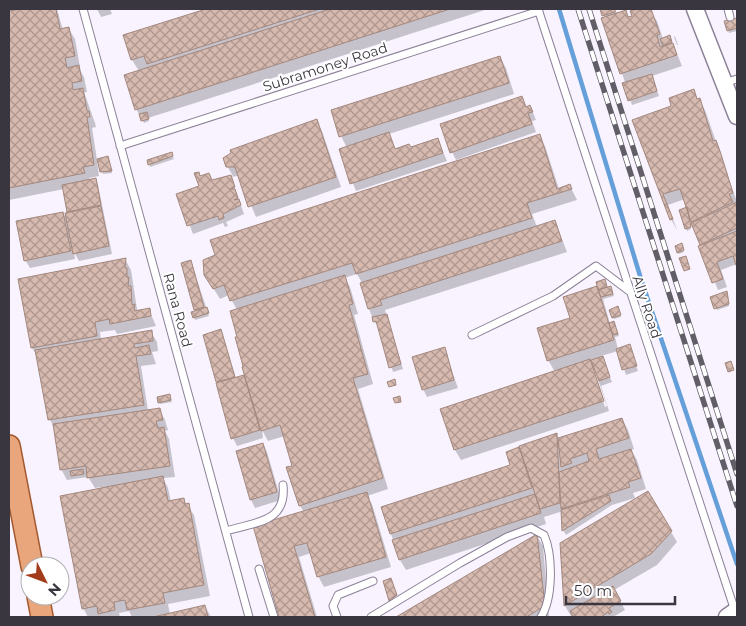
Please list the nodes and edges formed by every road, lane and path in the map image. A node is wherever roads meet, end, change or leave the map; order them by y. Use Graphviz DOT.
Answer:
graph roads {
  1 [pos="83,9"];
  2 [pos="694,9"];
  3 [pos="728,9"];
  4 [pos="538,10"];
  5 [pos="730,17"];
  6 [pos="730,81"];
  7 [pos="737,116"];
  8 [pos="120,146"];
  9 [pos="629,291"];
  10 [pos="472,335"];
  11 [pos="9,446"];
  12 [pos="283,485"];
  13 [pos="226,531"];
  14 [pos="30,556"];
  15 [pos="259,569"];
  16 [pos="373,581"];
  17 [pos="733,613"];
  18 [pos="250,617"];
  19 [pos="274,617"];
  20 [pos="337,617"];
  21 [pos="370,617"];
  22 [pos="541,617"];
  1 -- 8 [label="lane, Rana Road"];
  2 -- 6 [label="street"];
  3 -- 5 [label="lane"];
  4 -- 8 [label="lane, Subramoney Road"];
  4 -- 9 [label="lane, Ally Road"];
  6 -- 7 [label="street"];
  8 -- 13 [label="lane, Rana Road"];
  9 -- 10 [label="lane"];
  9 -- 17 [label="lane, Ally Road"];
  11 -- 14 [label="main road"];
  12 -- 13 [label="lane"];
  13 -- 18 [label="lane, Rana Road"];
  15 -- 19 [label="lane"];
  16 -- 20 [label="lane"];
  21 -- 22 [label="lane"];
}
